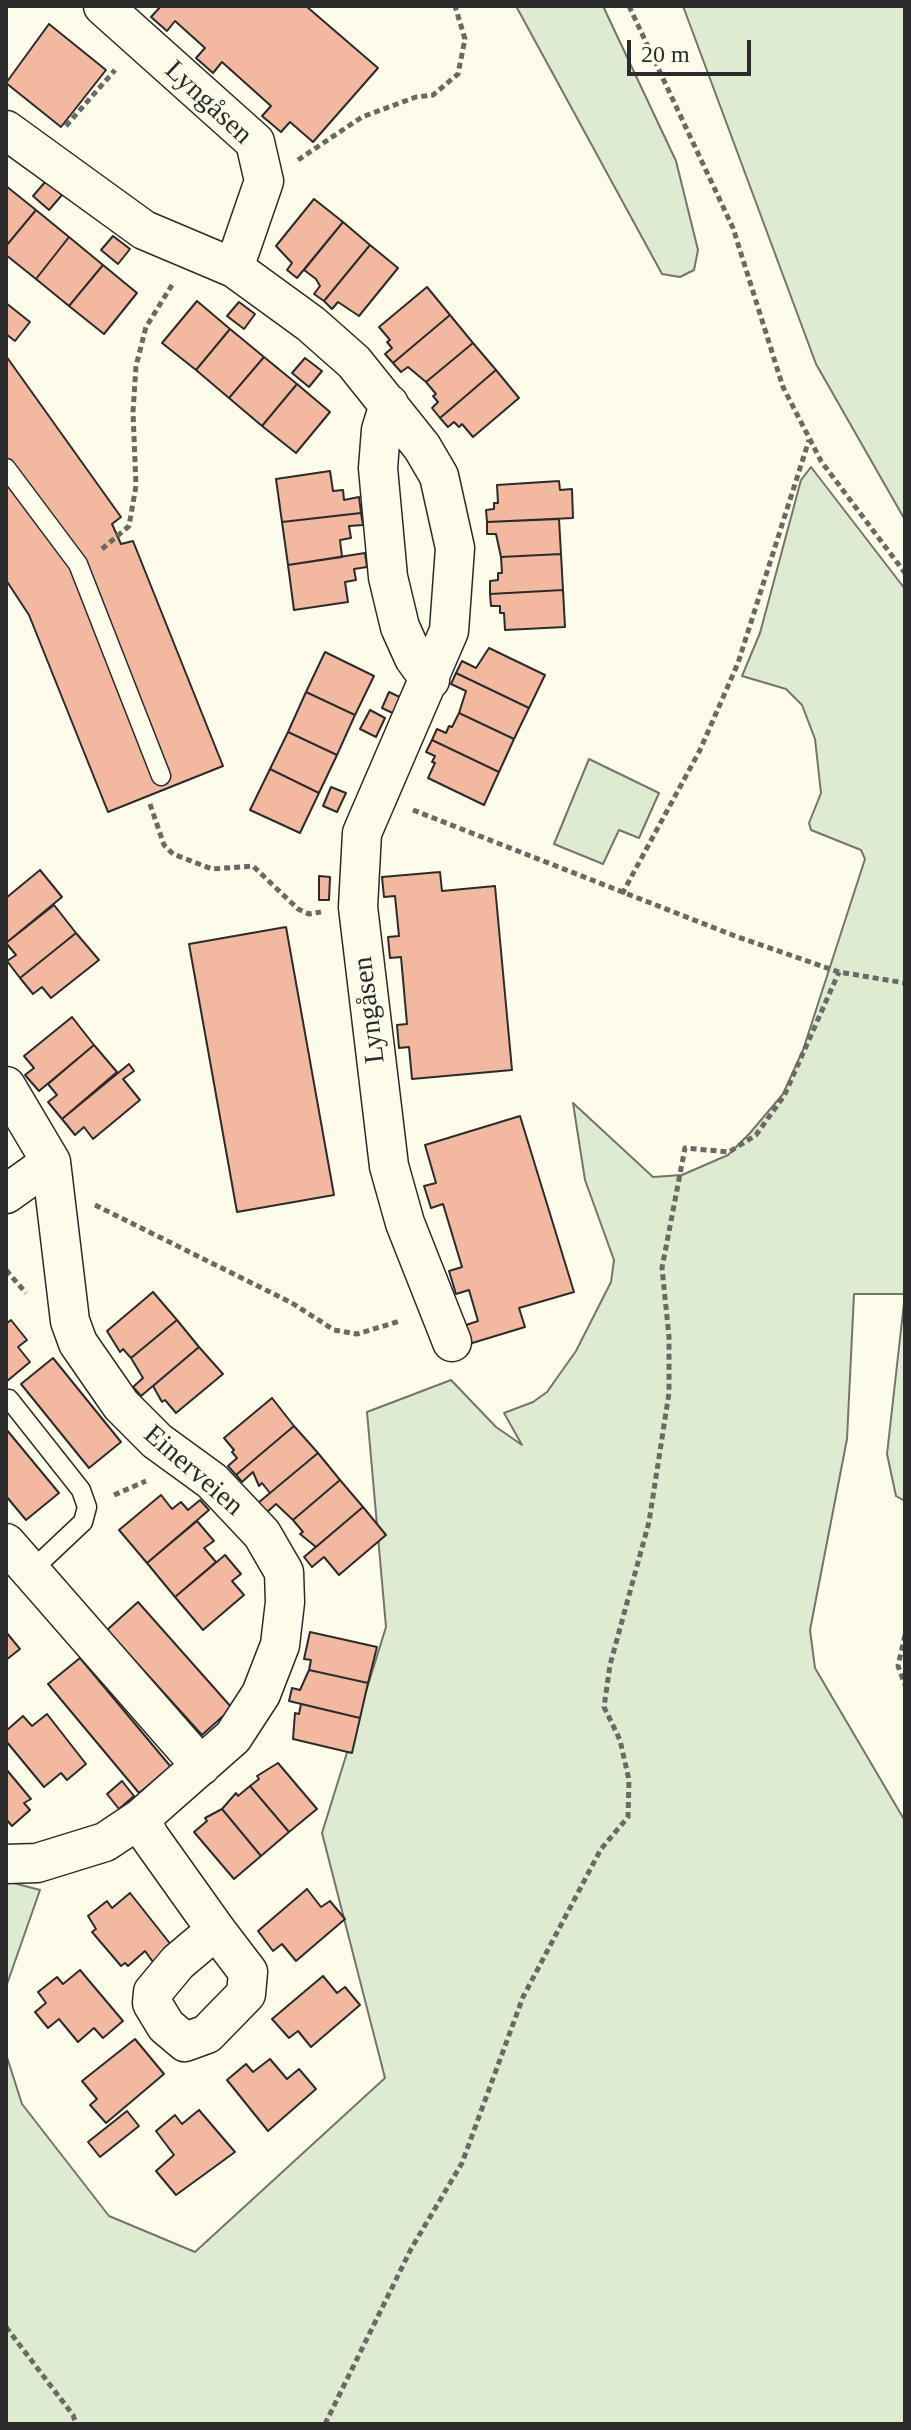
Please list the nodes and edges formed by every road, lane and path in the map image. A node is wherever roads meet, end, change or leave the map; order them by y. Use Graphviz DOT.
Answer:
graph roads {
  1 [pos="103,6"];
  2 [pos="455,6"];
  3 [pos="629,6"];
  4 [pos="141,42"];
  5 [pos="6,130"];
  6 [pos="41,153"];
  7 [pos="264,181"];
  8 [pos="192,253"];
  9 [pos="234,268"];
  10 [pos="389,404"];
  11 [pos="809,439"];
  12 [pos="6,468"];
  13 [pos="78,564"];
  14 [pos="905,573"];
  15 [pos="430,680"];
  16 [pos="161,776"];
  17 [pos="376,794"];
  18 [pos="622,894"];
  19 [pos="285,896"];
  20 [pos="839,972"];
  21 [pos="905,983"];
  22 [pos="6,1086"];
  23 [pos="52,1173"];
  24 [pos="6,1194"];
  25 [pos="406,1319"];
  26 [pos="452,1342"];
  27 [pos="9,1399"];
  28 [pos="178,1456"];
  29 [pos="87,1507"];
  30 [pos="6,1543"];
  31 [pos="31,1571"];
  32 [pos="905,1635"];
  33 [pos="905,1685"];
  34 [pos="201,1766"];
  35 [pos="141,1818"];
  36 [pos="6,1864"];
  37 [pos="216,1930"];
  38 [pos="6,2327"];
  39 [pos="76,2424"];
  40 [pos="325,2424"];
  1 -- 4 [label="street, Lyngåsen"];
  2 -- 7 [label="path"];
  3 -- 11 [label="path"];
  4 -- 6 [label="path"];
  4 -- 7 [label="street, Lyngåsen"];
  5 -- 6 [label="street, Lyngåsen"];
  6 -- 8 [label="street, Lyngåsen"];
  7 -- 9 [label="street, Lyngåsen"];
  8 -- 9 [label="street, Lyngåsen"];
  8 -- 13 [label="path"];
  9 -- 10 [label="street, Lyngåsen"];
  10 -- 15 [label="street"];
  10 -- 15 [label="street, Lyngåsen"];
  11 -- 14 [label="path"];
  11 -- 18 [label="path"];
  12 -- 13 [label="lane"];
  13 -- 16 [label="lane"];
  15 -- 17 [label="street, Lyngåsen"];
  16 -- 19 [label="path"];
  17 -- 18 [label="path"];
  17 -- 26 [label="street, Lyngåsen"];
  18 -- 20 [label="path"];
  20 -- 21 [label="path"];
  20 -- 40 [label="path"];
  22 -- 23 [label="street, Einerveien"];
  23 -- 24 [label="street"];
  23 -- 25 [label="path"];
  23 -- 28 [label="street, Einerveien"];
  27 -- 29 [label="lane"];
  28 -- 29 [label="path"];
  28 -- 34 [label="street, Einerveien"];
  29 -- 31 [label="lane"];
  30 -- 31 [label="street"];
  31 -- 34 [label="street"];
  32 -- 33 [label="path"];
  34 -- 35 [label="street, Einerveien"];
  35 -- 36 [label="street, Einerveien"];
  35 -- 37 [label="street"];
  38 -- 39 [label="path"];
}
